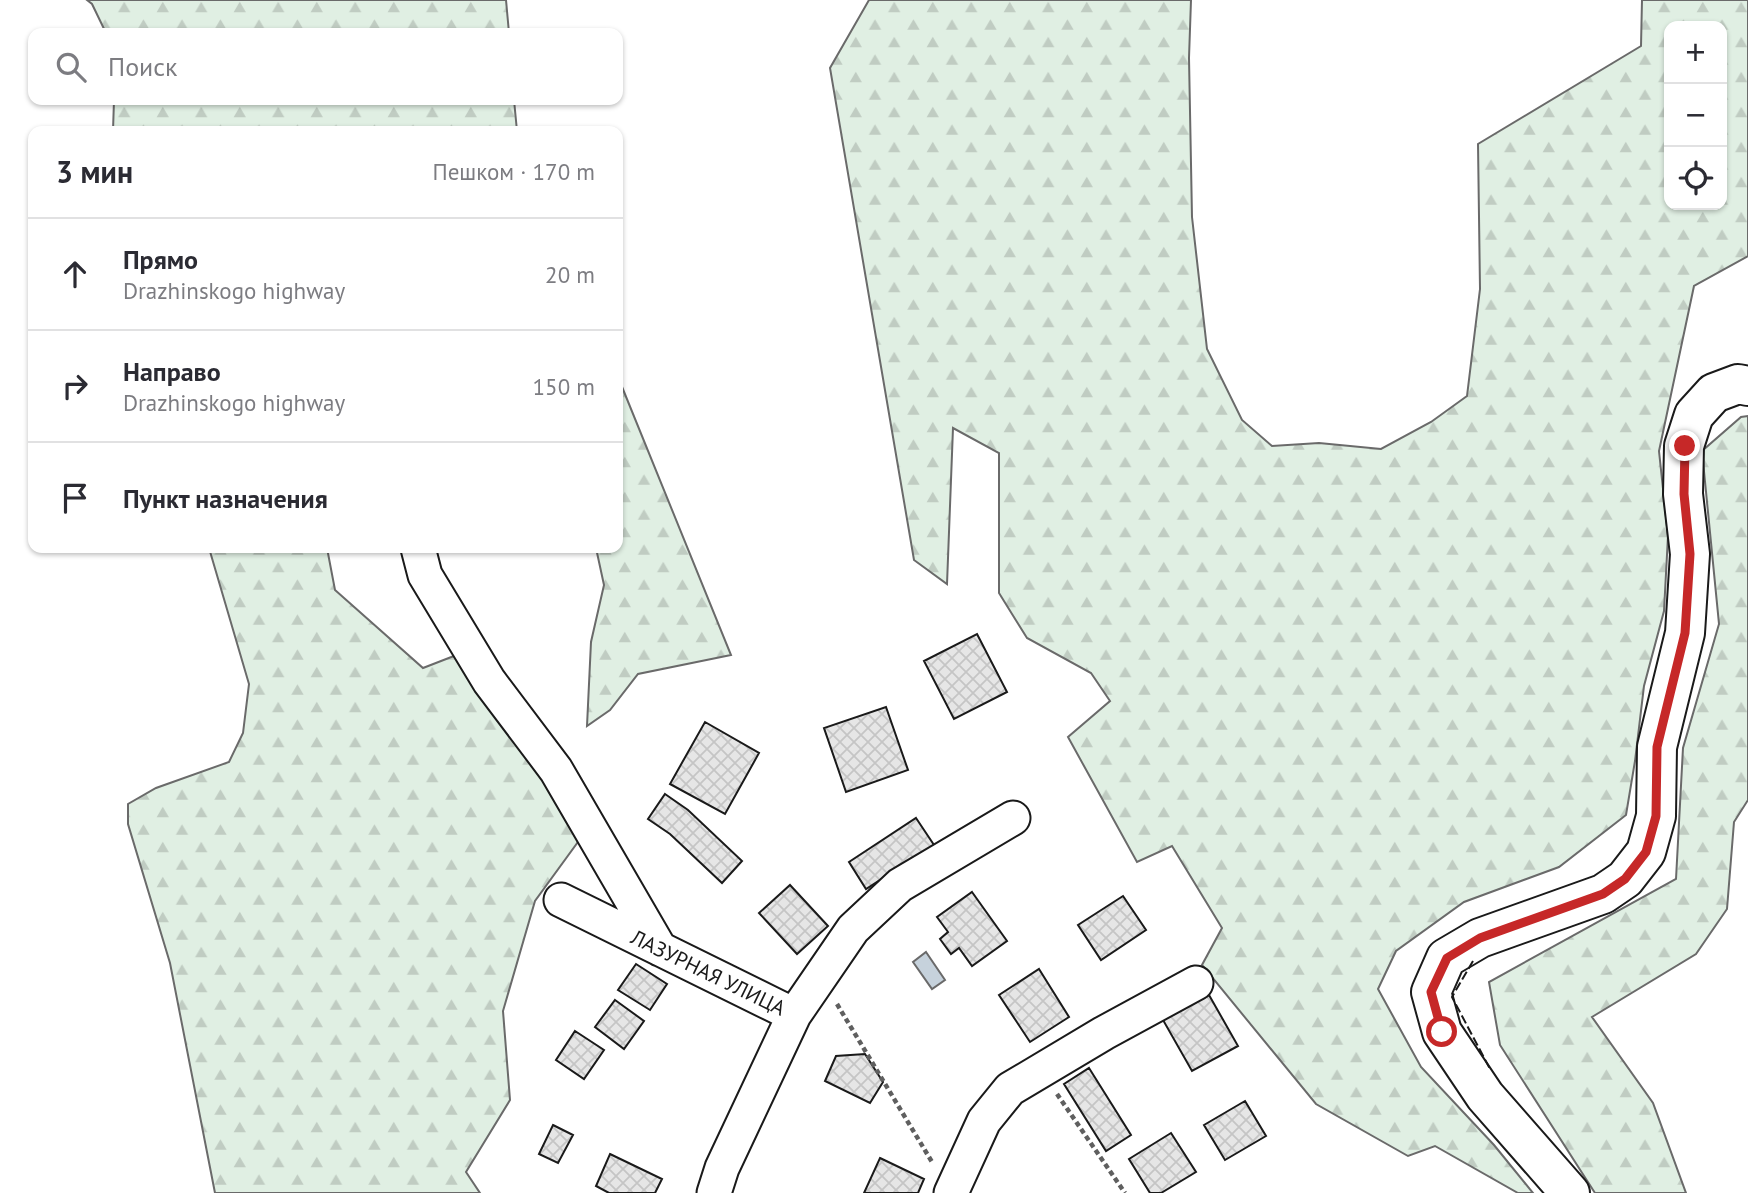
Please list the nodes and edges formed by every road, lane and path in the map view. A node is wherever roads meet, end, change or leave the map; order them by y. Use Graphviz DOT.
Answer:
graph roads {
  1 [pos="1748,386"];
  2 [pos="419,553"];
  3 [pos="1013,818"];
  4 [pos="561,900"];
  5 [pos="660,949"];
  6 [pos="820,976"];
  7 [pos="1196,983"];
  8 [pos="794,1015"];
  9 [pos="1041,1070"];
  10 [pos="944,1182"];
  11 [pos="714,1193"];
  12 [pos="1125,1193"];
  13 [pos="1570,1193"];
  1 -- 13 [label="main road"];
  2 -- 5 [label="street"];
  3 -- 6 [label="street"];
  4 -- 5 [label="street, ЛАЗУРНАЯ УЛИЦА"];
  5 -- 8 [label="street, ЛАЗУРНАЯ УЛИЦА"];
  6 -- 8 [label="street"];
  6 -- 10 [label="path"];
  7 -- 9 [label="street"];
  8 -- 11 [label="street, ЛАЗУРНАЯ УЛИЦА"];
  9 -- 10 [label="street"];
  9 -- 12 [label="path"];
}
